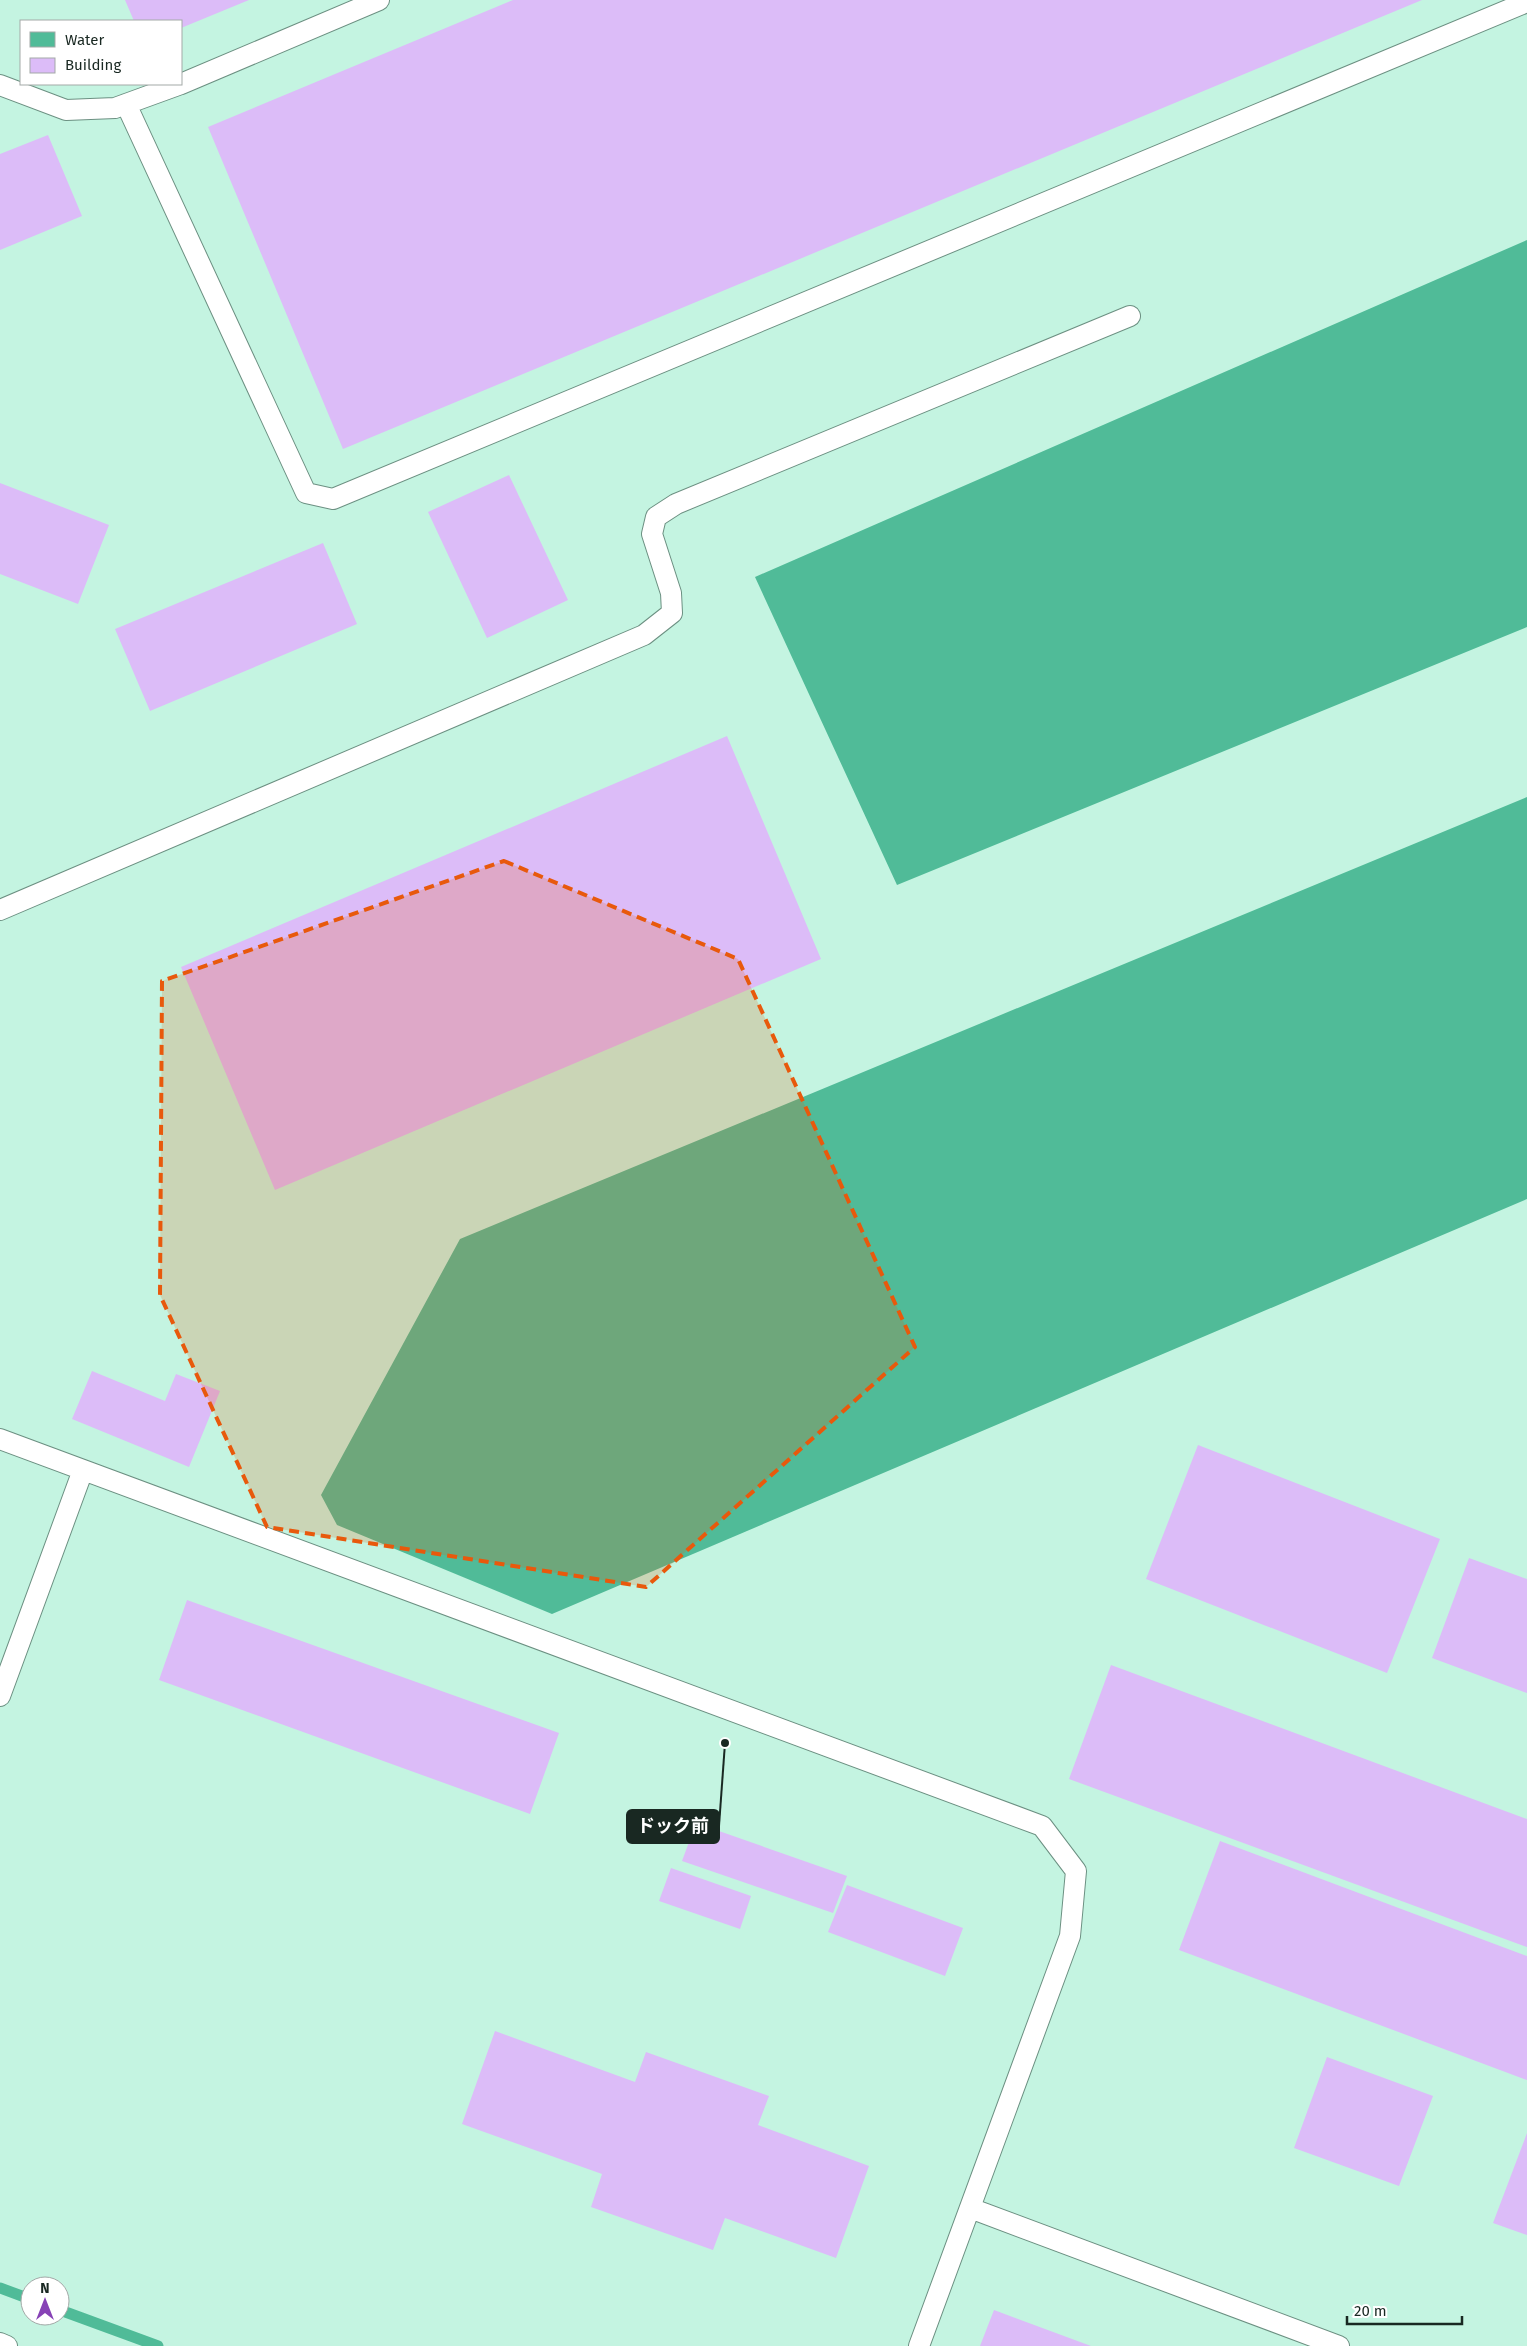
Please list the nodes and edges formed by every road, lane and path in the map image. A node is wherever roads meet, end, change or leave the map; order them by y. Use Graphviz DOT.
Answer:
graph roads {
  1 [pos="379,0"];
  2 [pos="1527,2"];
  3 [pos="182,84"];
  4 [pos="0,85"];
  5 [pos="178,85"];
  6 [pos="126,104"];
  7 [pos="1130,316"];
  8 [pos="0,910"];
  9 [pos="0,1439"];
  10 [pos="83,1470"];
  11 [pos="0,1696"];
  12 [pos="970,2208"];
  13 [pos="0,2343"];
  14 [pos="7,2346"];
  15 [pos="919,2346"];
  16 [pos="1339,2346"];
  1 -- 3 [label="lane"];
  2 -- 6 [label="lane"];
  4 -- 6 [label="lane"];
  5 -- 6 [label="lane"];
  7 -- 8 [label="lane"];
  9 -- 10 [label="lane"];
  10 -- 11 [label="lane"];
  10 -- 12 [label="lane"];
  12 -- 15 [label="lane"];
  12 -- 16 [label="lane"];
  13 -- 14 [label="lane"];
}
